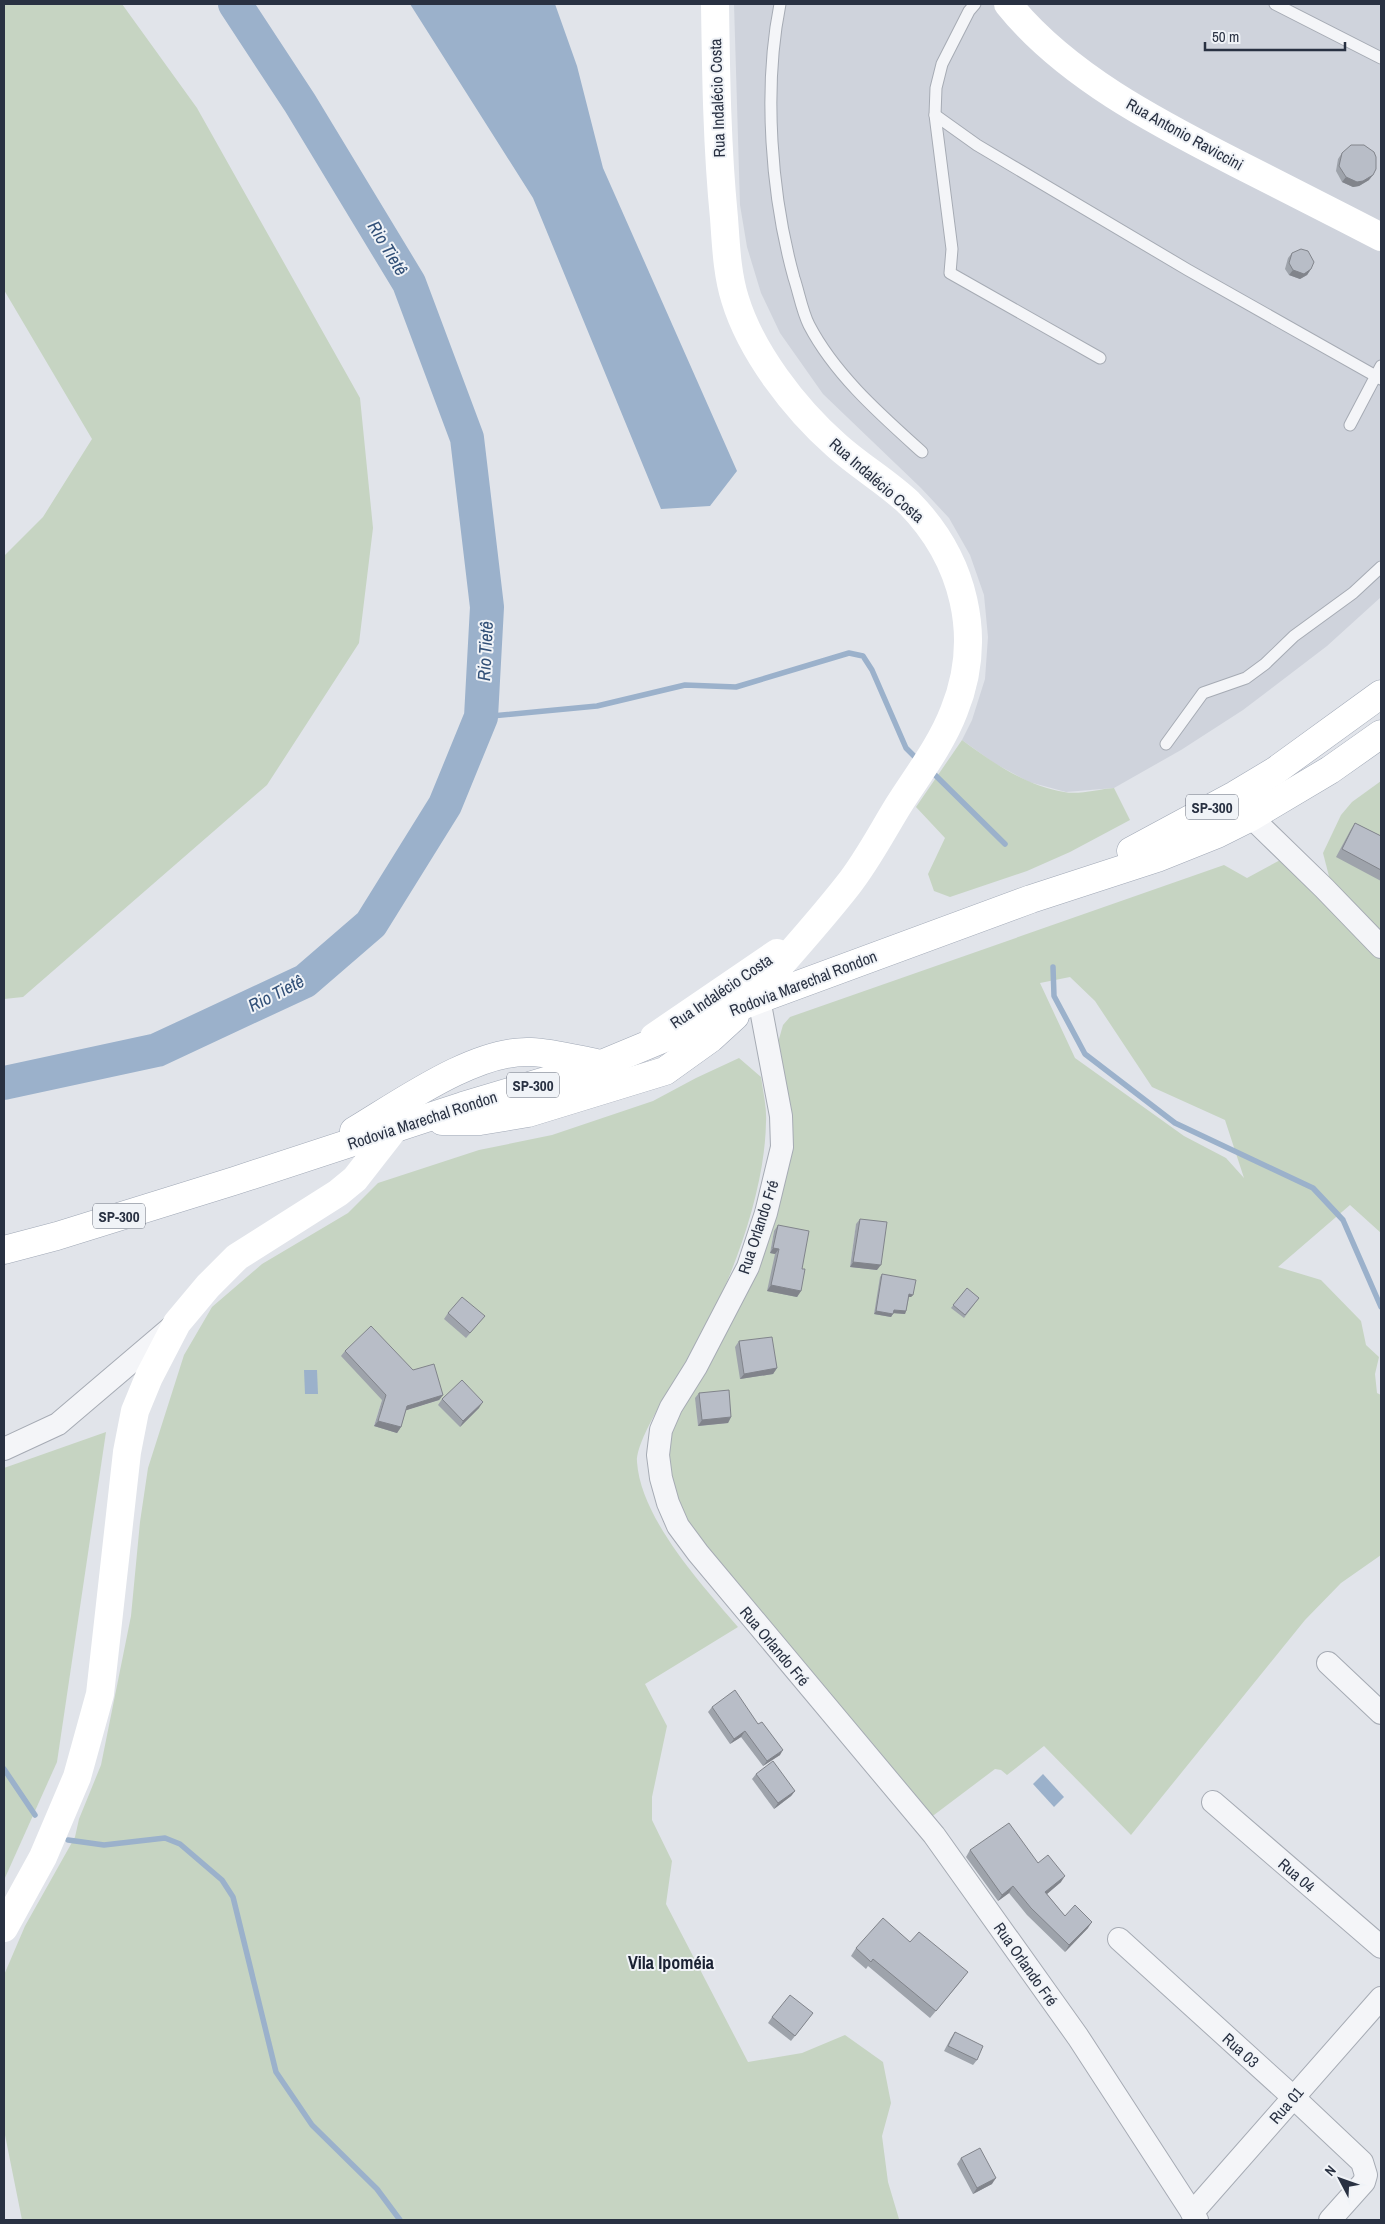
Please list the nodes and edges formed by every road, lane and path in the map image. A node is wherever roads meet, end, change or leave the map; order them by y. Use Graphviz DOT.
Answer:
graph roads {
  1 [pos="715,4"];
  2 [pos="780,4"];
  3 [pos="1275,4"];
  4 [pos="969,6"];
  5 [pos="1014,6"];
  6 [pos="1381,58"];
  7 [pos="935,115"];
  8 [pos="1381,237"];
  9 [pos="1100,358"];
  10 [pos="1379,374"];
  11 [pos="1350,425"];
  12 [pos="922,452"];
  13 [pos="1381,567"];
  14 [pos="1381,694"];
  15 [pos="1381,734"];
  16 [pos="1166,744"];
  17 [pos="1251,818"];
  18 [pos="1031,899"];
  19 [pos="810,931"];
  20 [pos="1381,948"];
  21 [pos="753,1001"];
  22 [pos="633,1051"];
  23 [pos="602,1064"];
  24 [pos="459,1070"];
  25 [pos="472,1114"];
  26 [pos="394,1129"];
  27 [pos="317,1153"];
  28 [pos="4,1250"];
  29 [pos="178,1323"];
  30 [pos="4,1448"];
  31 [pos="1328,1663"];
  32 [pos="1381,1713"];
  33 [pos="1213,1802"];
  34 [pos="4,1928"];
  35 [pos="1119,1939"];
  36 [pos="1381,1948"];
  37 [pos="1381,1998"];
  38 [pos="1293,2097"];
  39 [pos="1194,2217"];
  40 [pos="1330,2220"];
  1 -- 19 [label="main road, Rua Indalécio Costa"];
  2 -- 12 [label="lane"];
  3 -- 6 [label="lane"];
  4 -- 7 [label="lane"];
  5 -- 8 [label="main road, Rua Antonio Raviccini"];
  7 -- 9 [label="lane"];
  7 -- 10 [label="lane"];
  10 -- 11 [label="lane"];
  13 -- 16 [label="lane"];
  14 -- 18 [label="main road, Rodovia Marechal Rondon / SP-300"];
  15 -- 17 [label="main road, Rodovia Marechal Rondon / SP-300"];
  17 -- 18 [label="main road, Rodovia Marechal Rondon / SP-300"];
  17 -- 20 [label="street"];
  18 -- 21 [label="main road, Rodovia Marechal Rondon / SP-300"];
  19 -- 21 [label="main road, Rua Indalécio Costa"];
  19 -- 22 [label="main road, Rua Indalécio Costa"];
  21 -- 22 [label="main road, Rodovia Marechal Rondon / SP-300"];
  21 -- 25 [label="main road, Rua Indalécio Costa"];
  21 -- 39 [label="street, Rua Orlando Fré"];
  22 -- 23 [label="main road, Rodovia Marechal Rondon / SP-300"];
  23 -- 24 [label="main road"];
  23 -- 25 [label="main road, Rodovia Marechal Rondon / SP-300"];
  24 -- 25 [label="main road"];
  24 -- 27 [label="main road"];
  25 -- 26 [label="main road, Rodovia Marechal Rondon / SP-300"];
  26 -- 27 [label="main road, Rodovia Marechal Rondon / SP-300"];
  26 -- 29 [label="main road"];
  27 -- 28 [label="main road, Rodovia Marechal Rondon / SP-300"];
  29 -- 30 [label="street"];
  29 -- 34 [label="main road"];
  31 -- 32 [label="street"];
  33 -- 36 [label="street, Rua 04"];
  35 -- 38 [label="street, Rua 03"];
  37 -- 38 [label="street, Rua 01"];
  38 -- 39 [label="street, Rua 01"];
  38 -- 40 [label="street, Rua 03"];
}
